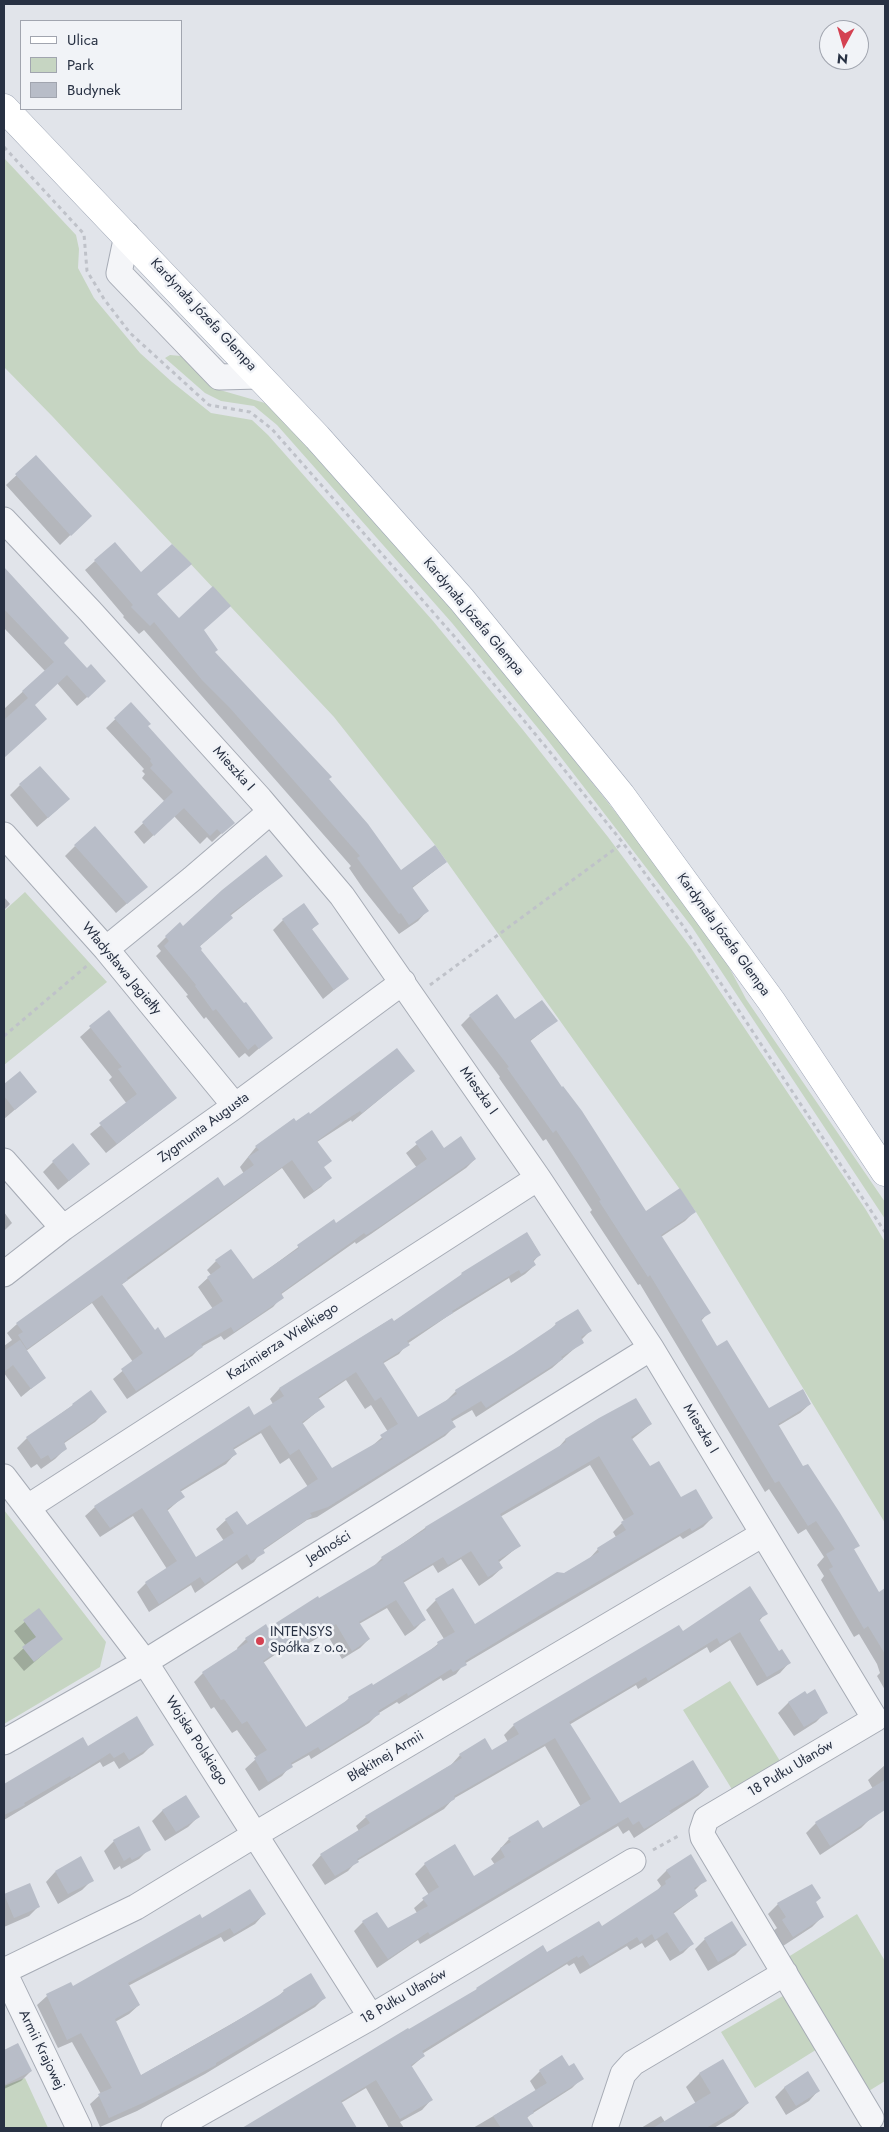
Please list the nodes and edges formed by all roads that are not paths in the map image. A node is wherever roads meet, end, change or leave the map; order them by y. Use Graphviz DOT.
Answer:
graph roads {
  1 [pos="4,108"];
  2 [pos="4,520"];
  3 [pos="270,812"];
  4 [pos="4,835"];
  5 [pos="106,949"];
  6 [pos="408,989"];
  7 [pos="234,1106"];
  8 [pos="4,1162"];
  9 [pos="885,1172"];
  10 [pos="538,1178"];
  11 [pos="63,1228"];
  12 [pos="4,1274"];
  13 [pos="651,1348"];
  14 [pos="4,1477"];
  15 [pos="28,1506"];
  16 [pos="763,1534"];
  17 [pos="145,1662"];
  18 [pos="875,1719"];
  19 [pos="4,1742"];
  20 [pos="256,1834"];
  21 [pos="633,1862"];
  22 [pos="4,1971"];
  23 [pos="784,1973"];
  24 [pos="371,2017"];
  25 [pos="872,2119"];
  26 [pos="79,2128"];
  27 [pos="174,2128"];
  28 [pos="605,2128"];
  1 -- 9 [label="main road, Kardynała Józefa Glempa"];
  2 -- 3 [label="street, Mieszka I"];
  3 -- 5 [label="street"];
  3 -- 6 [label="street, Mieszka I"];
  4 -- 5 [label="street, Władysława Jagiełły"];
  5 -- 7 [label="street, Władysława Jagiełły"];
  6 -- 7 [label="street, Zygmunta Augusta"];
  6 -- 10 [label="street, Mieszka I"];
  7 -- 11 [label="street, Zygmunta Augusta"];
  8 -- 11 [label="street"];
  10 -- 13 [label="street, Mieszka I"];
  10 -- 15 [label="street, Kazimierza Wielkiego"];
  11 -- 12 [label="street, Zygmunta Augusta"];
  13 -- 16 [label="street, Mieszka I"];
  13 -- 17 [label="street, Jedności"];
  14 -- 15 [label="street, Wojska Polskiego"];
  15 -- 17 [label="street, Wojska Polskiego"];
  16 -- 18 [label="street, Mieszka I"];
  16 -- 20 [label="street, Błękitnej Armii"];
  17 -- 19 [label="street, Jedności"];
  17 -- 20 [label="street, Wojska Polskiego"];
  18 -- 23 [label="street, 18 Pułku Ułanów"];
  20 -- 22 [label="street, Błękitnej Armii"];
  20 -- 24 [label="street, Wojska Polskiego"];
  21 -- 24 [label="street, 18 Pułku Ułanów"];
  22 -- 26 [label="street, Armii Krajowej"];
  23 -- 25 [label="street"];
  23 -- 28 [label="street"];
  24 -- 27 [label="street, 18 Pułku Ułanów"];
}
